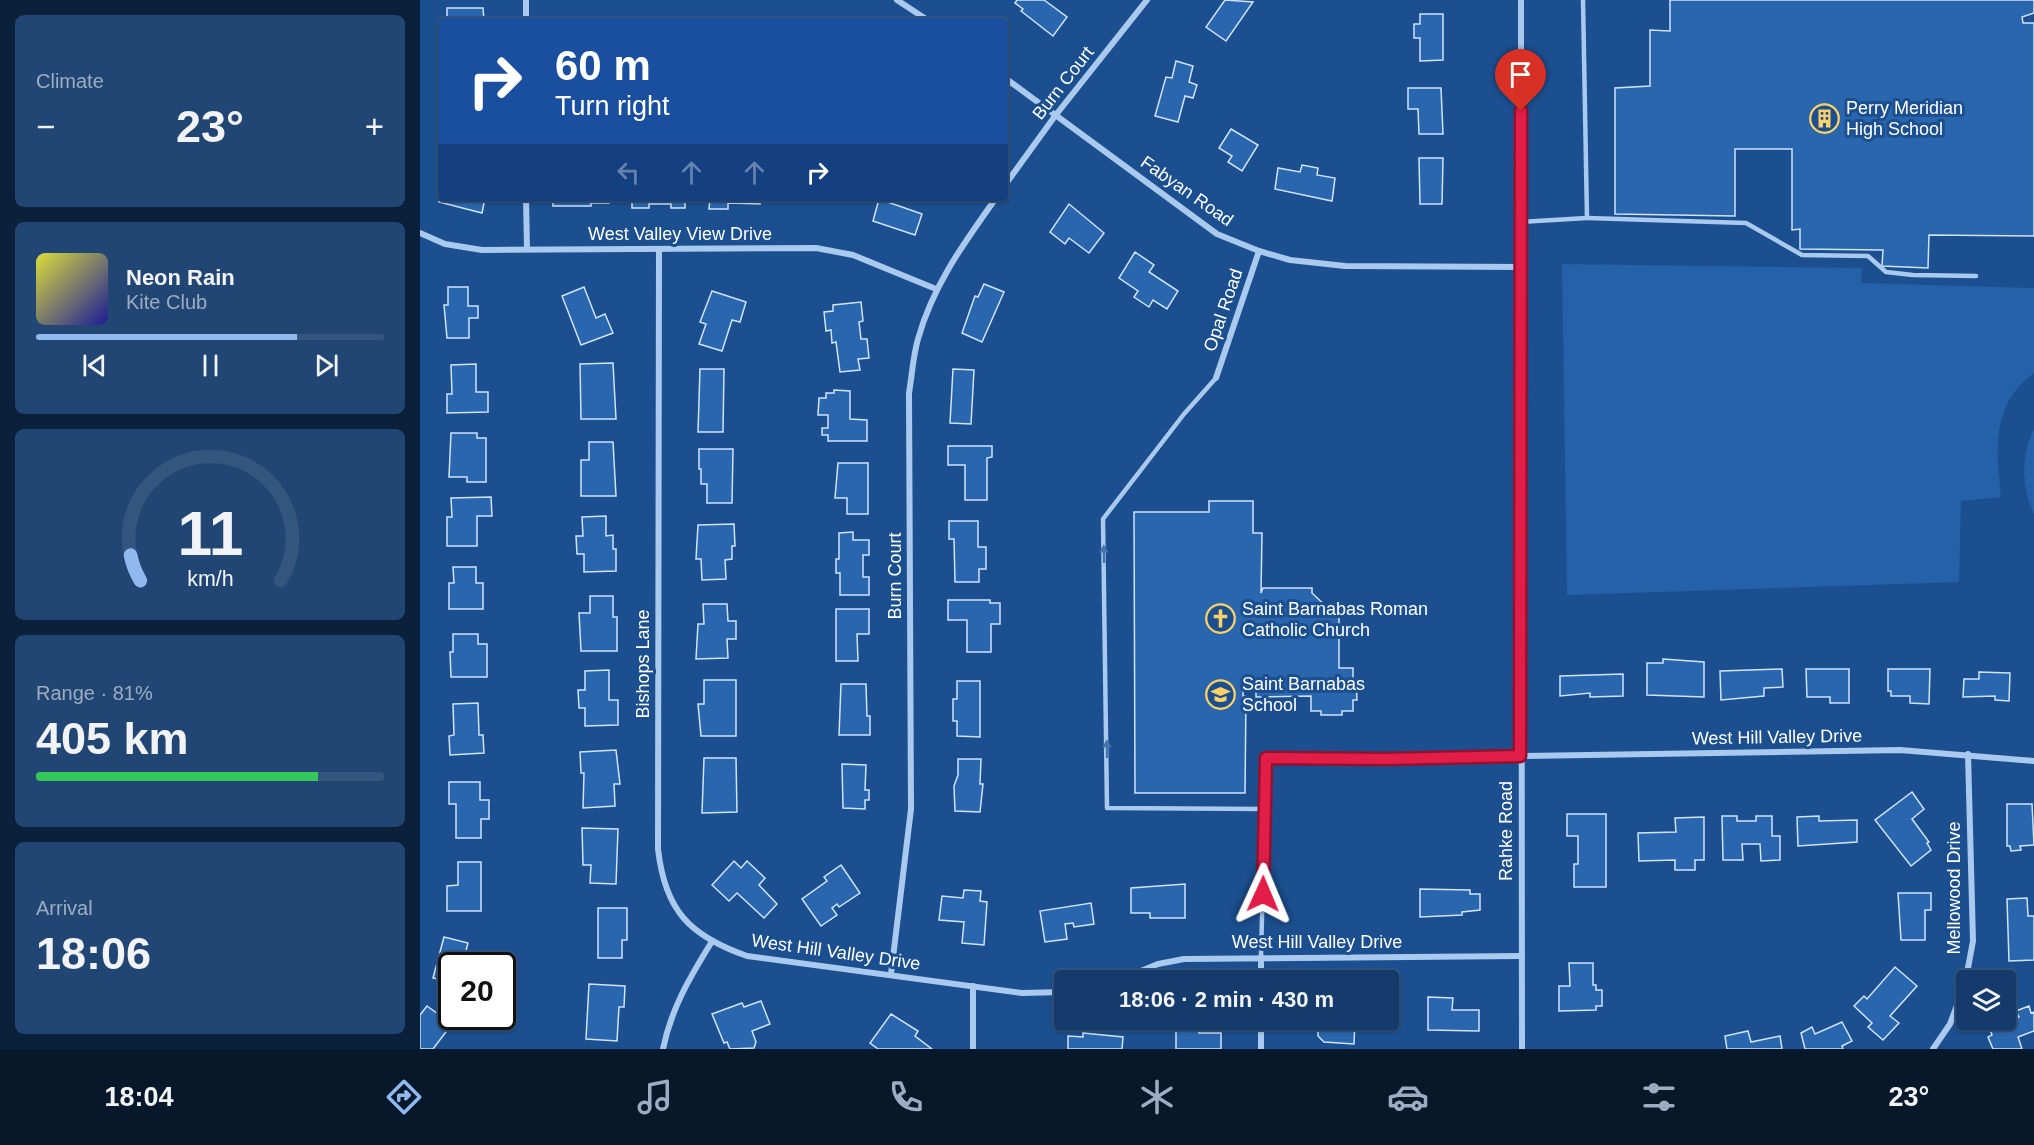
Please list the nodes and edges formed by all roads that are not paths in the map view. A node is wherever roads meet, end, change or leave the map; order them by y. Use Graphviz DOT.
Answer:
graph roads {
  1 [pos="526,0"];
  2 [pos="897,0"];
  3 [pos="1147,0"];
  4 [pos="1521,0"];
  5 [pos="1583,0"];
  6 [pos="526,18"];
  7 [pos="924,18"];
  8 [pos="1008,80"];
  9 [pos="1055,116"];
  10 [pos="1008,181"];
  11 [pos="526,201"];
  12 [pos="994,201"];
  13 [pos="1587,218"];
  14 [pos="1521,222"];
  15 [pos="420,233"];
  16 [pos="526,249"];
  17 [pos="658,249"];
  18 [pos="1259,251"];
  19 [pos="1521,267"];
  20 [pos="1977,276"];
  21 [pos="936,289"];
  22 [pos="1216,378"];
  23 [pos="1968,754"];
  24 [pos="1520,756"];
  25 [pos="2034,761"];
  26 [pos="1265,809"];
  27 [pos="711,943"];
  28 [pos="1522,956"];
  29 [pos="1261,957"];
  30 [pos="1143,970"];
  31 [pos="1261,970"];
  32 [pos="891,974"];
  33 [pos="973,986"];
  34 [pos="1054,992"];
  35 [pos="1261,1030"];
  36 [pos="663,1049"];
  37 [pos="973,1049"];
  38 [pos="1261,1049"];
  39 [pos="1522,1049"];
  40 [pos="1933,1049"];
  1 -- 6 [label="street"];
  2 -- 7 [label="street"];
  3 -- 9 [label="street, Burn Court"];
  4 -- 14 [label="street, Rahke Road"];
  5 -- 13 [label="lane"];
  8 -- 9 [label="street, Fabyan Road"];
  9 -- 10 [label="street, Burn Court"];
  9 -- 18 [label="street, Fabyan Road"];
  11 -- 16 [label="street"];
  12 -- 21 [label="street, Burn Court"];
  13 -- 14 [label="lane"];
  13 -- 20 [label="lane"];
  14 -- 19 [label="street, Rahke Road"];
  15 -- 16 [label="street, West Valley View Drive"];
  16 -- 17 [label="street, West Valley View Drive"];
  17 -- 21 [label="street, West Valley View Drive"];
  17 -- 27 [label="street, Bishops Lane"];
  18 -- 19 [label="street, Fabyan Road"];
  18 -- 22 [label="street, Opal Road"];
  19 -- 24 [label="street, Rahke Road"];
  21 -- 32 [label="street, Burn Court"];
  26 -- 22 [label="lane, one-way"];
  23 -- 24 [label="street, West Hill Valley Drive"];
  23 -- 25 [label="street, West Hill Valley Drive"];
  23 -- 40 [label="street, Mellowood Drive"];
  24 -- 26 [label="lane"];
  24 -- 28 [label="street, Rahke Road"];
  26 -- 29 [label="lane"];
  27 -- 32 [label="street, West Hill Valley Drive"];
  27 -- 36 [label="street"];
  28 -- 29 [label="street, West Hill Valley Drive"];
  28 -- 39 [label="street, Rahke Road"];
  29 -- 30 [label="street, West Hill Valley Drive"];
  29 -- 31 [label="street"];
  32 -- 33 [label="street, West Hill Valley Drive"];
  33 -- 34 [label="street, West Hill Valley Drive"];
  33 -- 37 [label="street"];
  35 -- 38 [label="street"];
}
